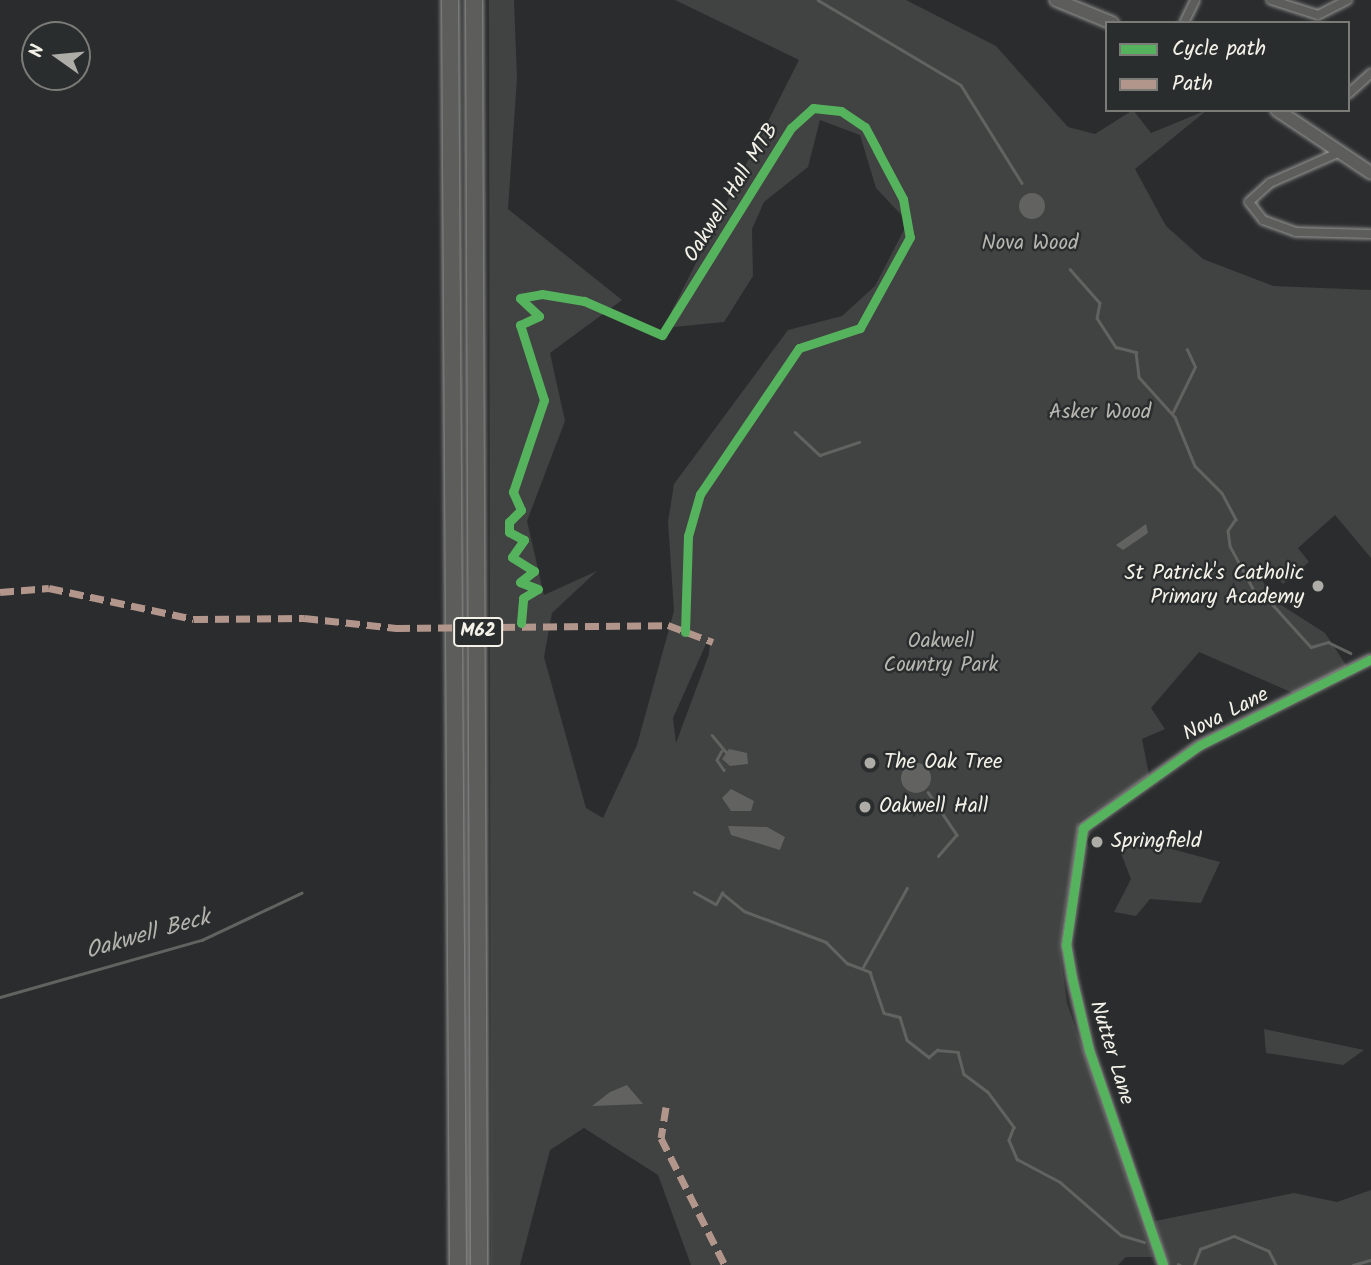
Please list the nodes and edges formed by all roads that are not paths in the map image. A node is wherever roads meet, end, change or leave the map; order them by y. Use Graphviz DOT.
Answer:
graph roads {
  1 [pos="450,0"];
  2 [pos="474,0"];
  3 [pos="1056,0"];
  4 [pos="1195,0"];
  5 [pos="1271,0"];
  6 [pos="1347,0"];
  7 [pos="1107,21"];
  8 [pos="1185,21"];
  9 [pos="1371,73"];
  10 [pos="1350,92"];
  11 [pos="1292,115"];
  12 [pos="1340,152"];
  13 [pos="1371,173"];
  14 [pos="1371,234"];
  15 [pos="1371,659"];
  16 [pos="1080,844"];
  17 [pos="458,1265"];
  18 [pos="479,1265"];
  19 [pos="1163,1265"];
  1 -- 17 [label="highway, M62"];
  2 -- 18 [label="highway, M62"];
  3 -- 7 [label="main road"];
  4 -- 8 [label="street"];
  5 -- 6 [label="street"];
  9 -- 10 [label="street"];
  11 -- 12 [label="main road"];
  12 -- 13 [label="main road"];
  12 -- 14 [label="street"];
  15 -- 16 [label="street, Nova Lane"];
  16 -- 19 [label="street, Nutter Lane"];
}
